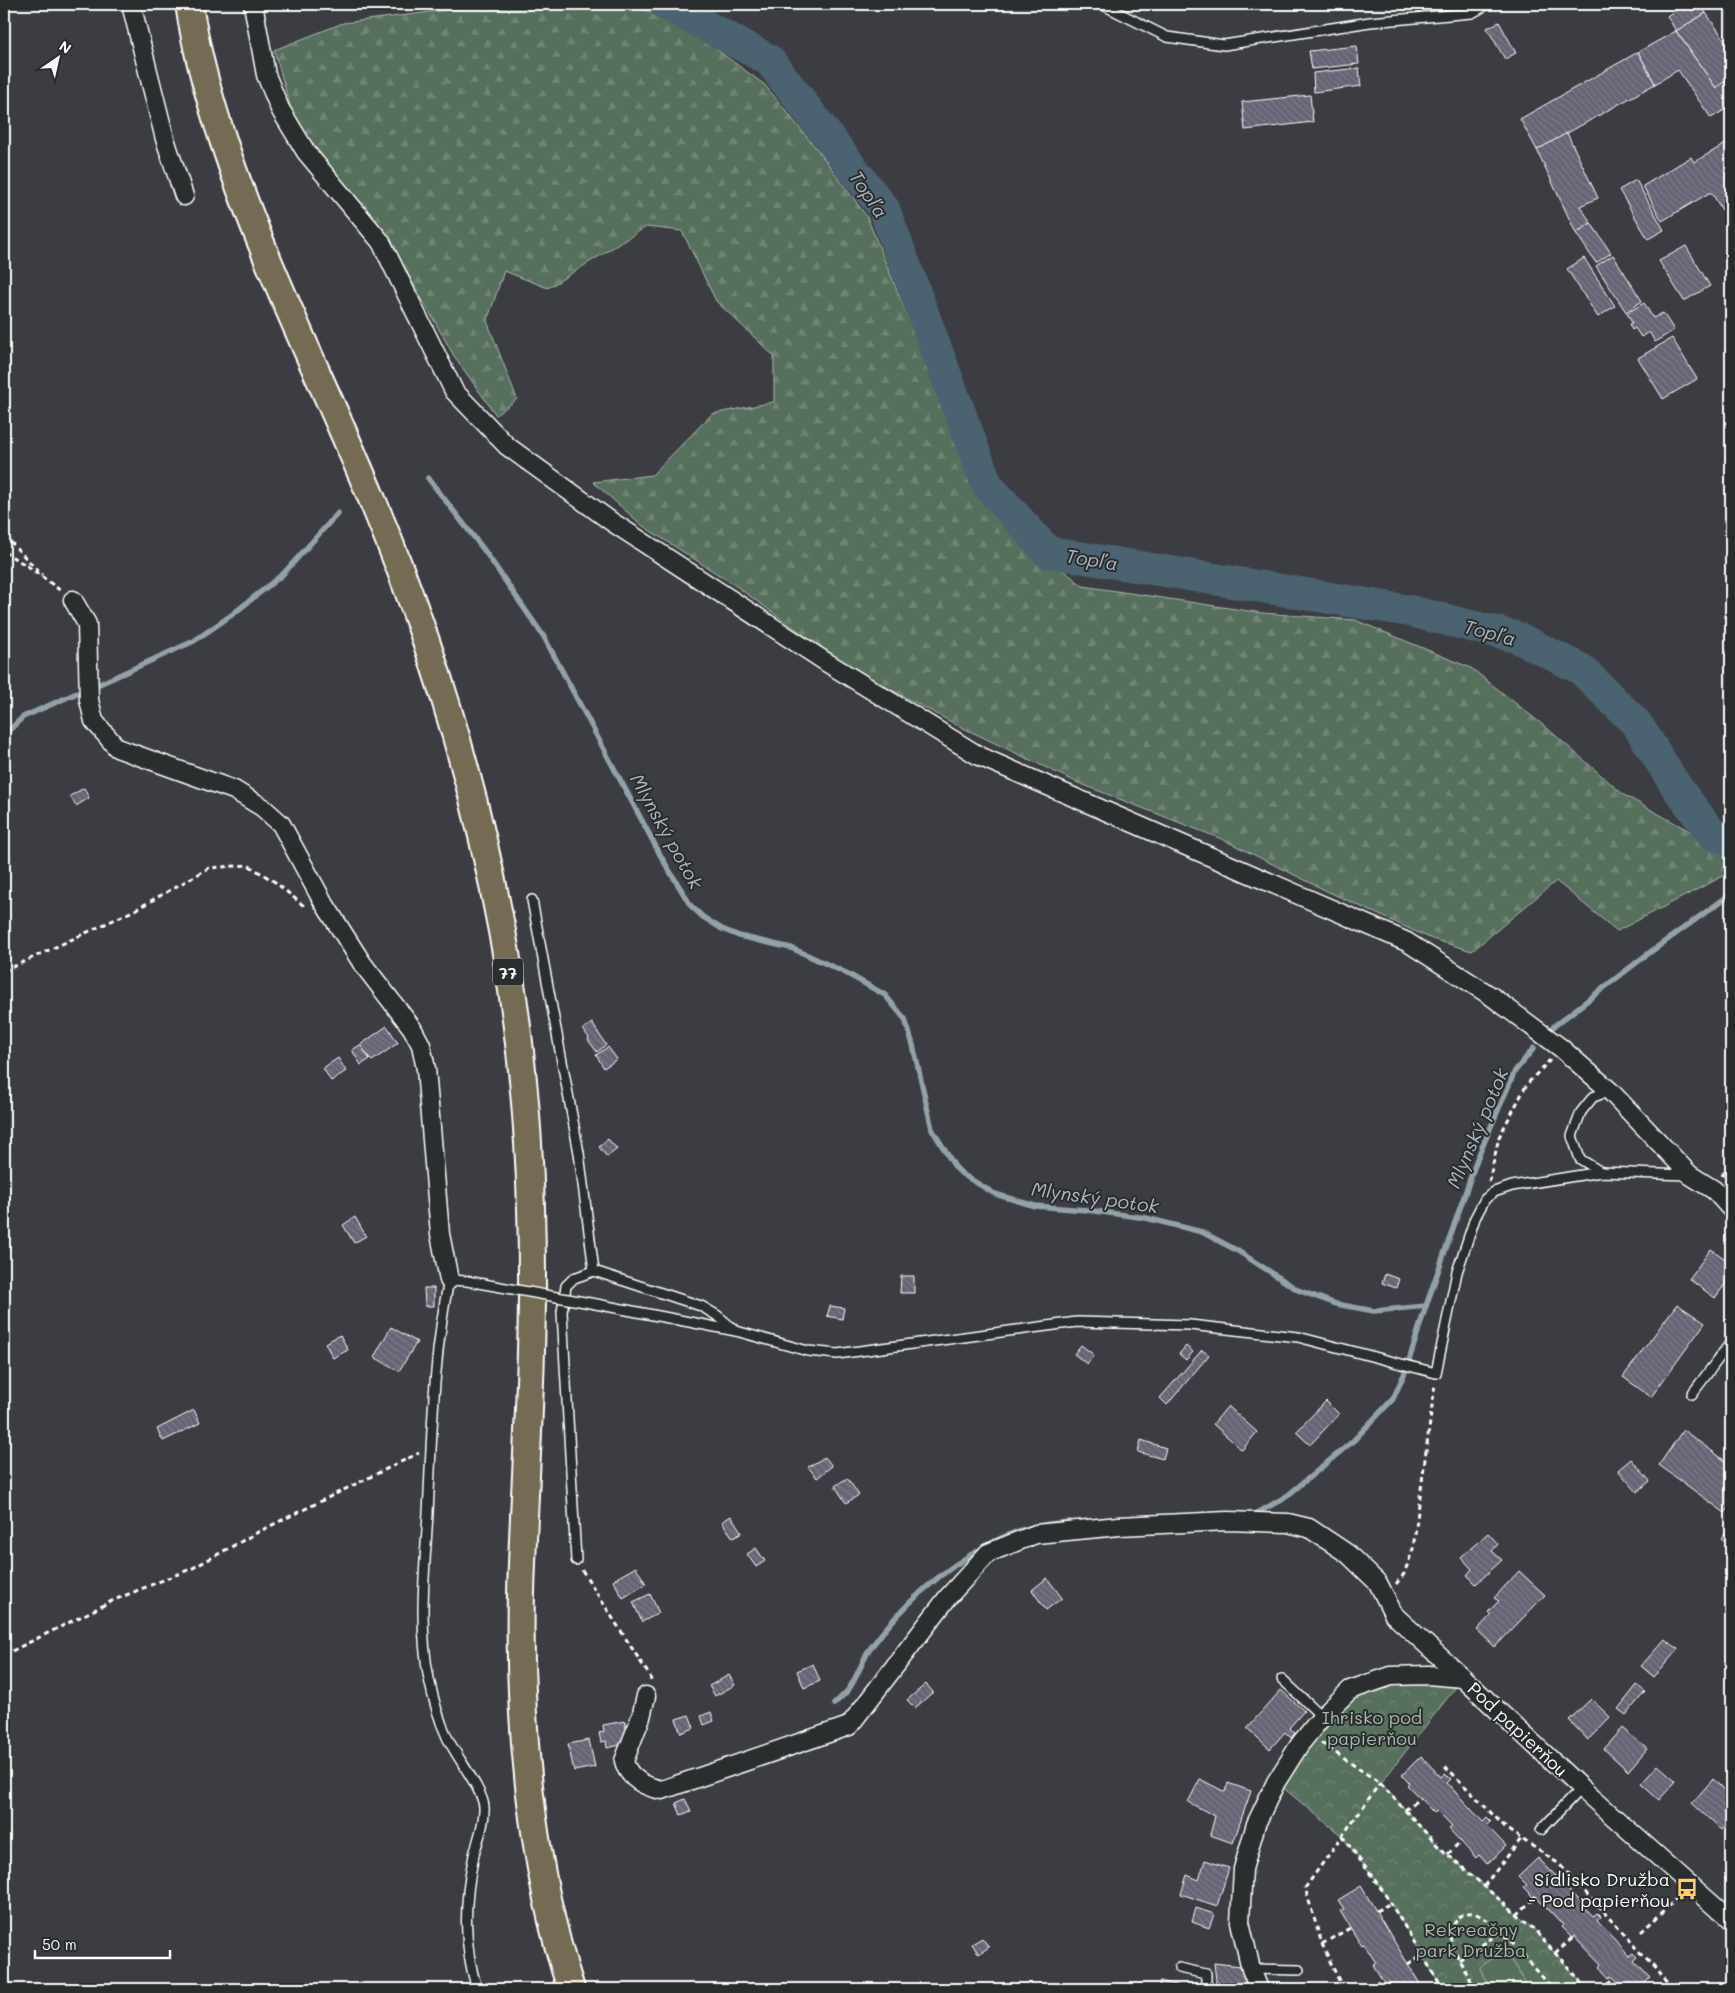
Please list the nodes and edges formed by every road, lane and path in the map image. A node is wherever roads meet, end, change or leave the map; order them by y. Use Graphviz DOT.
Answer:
graph roads {
  1 [pos="132,4"];
  2 [pos="189,4"];
  3 [pos="253,4"];
  4 [pos="1101,4"];
  5 [pos="1488,4"];
  6 [pos="184,196"];
  7 [pos="4,535"];
  8 [pos="4,552"];
  9 [pos="49,582"];
  10 [pos="73,600"];
  11 [pos="532,900"];
  12 [pos="304,907"];
  13 [pos="4,971"];
  14 [pos="1556,1044"];
  15 [pos="1610,1091"];
  16 [pos="1601,1172"];
  17 [pos="1690,1175"];
  18 [pos="1485,1199"];
  19 [pos="1730,1208"];
  20 [pos="594,1271"];
  21 [pos="448,1280"];
  22 [pos="736,1331"];
  23 [pos="1731,1342"];
  24 [pos="1436,1373"];
  25 [pos="1692,1394"];
  26 [pos="432,1437"];
  27 [pos="576,1560"];
  28 [pos="1386,1598"];
  29 [pos="4,1655"];
  30 [pos="1463,1678"];
  31 [pos="1282,1679"];
  32 [pos="646,1696"];
  33 [pos="1322,1717"];
  34 [pos="1308,1734"];
  35 [pos="1445,1766"];
  36 [pos="1452,1773"];
  37 [pos="1448,1776"];
  38 [pos="1380,1783"];
  39 [pos="1581,1788"];
  40 [pos="1420,1798"];
  41 [pos="1406,1810"];
  42 [pos="1494,1816"];
  43 [pos="1489,1820"];
  44 [pos="1541,1830"];
  45 [pos="1342,1836"];
  46 [pos="1521,1839"];
  47 [pos="1461,1841"];
  48 [pos="1448,1854"];
  49 [pos="1484,1886"];
  50 [pos="1683,1894"];
  51 [pos="1534,1898"];
  52 [pos="1391,1903"];
  53 [pos="1376,1911"];
  54 [pos="1517,1915"];
  55 [pos="1731,1921"];
  56 [pos="1350,1928"];
  57 [pos="1501,1932"];
  58 [pos="1641,1932"];
  59 [pos="1574,1936"];
  60 [pos="1322,1944"];
  61 [pos="1555,1953"];
  62 [pos="1422,1956"];
  63 [pos="1460,1960"];
  64 [pos="1408,1964"];
  65 [pos="1180,1968"];
  66 [pos="1251,1969"];
  67 [pos="1299,1970"];
  68 [pos="1614,1979"];
  69 [pos="1383,1980"];
  70 [pos="477,1989"];
  71 [pos="571,1989"];
  72 [pos="1206,1989"];
  73 [pos="1259,1989"];
  74 [pos="1343,1989"];
  75 [pos="1367,1989"];
  76 [pos="1443,1989"];
  77 [pos="1476,1989"];
  78 [pos="1553,1989"];
  79 [pos="1588,1989"];
  80 [pos="1601,1989"];
  81 [pos="1675,1989"];
  1 -- 6 [label="street"];
  2 -- 71 [label="main road, 77"];
  3 -- 14 [label="street"];
  4 -- 5 [label="lane"];
  7 -- 9 [label="path"];
  8 -- 9 [label="path"];
  9 -- 10 [label="path"];
  10 -- 21 [label="street"];
  11 -- 20 [label="lane"];
  12 -- 13 [label="path"];
  14 -- 15 [label="street"];
  14 -- 18 [label="path"];
  15 -- 16 [label="lane"];
  15 -- 17 [label="street"];
  16 -- 17 [label="lane"];
  16 -- 18 [label="lane"];
  17 -- 19 [label="street"];
  18 -- 24 [label="lane"];
  20 -- 22 [label="lane"];
  20 -- 27 [label="lane"];
  21 -- 22 [label="lane, bridge"];
  21 -- 26 [label="lane"];
  22 -- 24 [label="lane"];
  23 -- 25 [label="lane"];
  24 -- 28 [label="path"];
  26 -- 29 [label="path"];
  26 -- 70 [label="lane"];
  27 -- 32 [label="path"];
  28 -- 30 [label="street"];
  28 -- 32 [label="street"];
  30 -- 33 [label="street, Pod papierňou"];
  30 -- 39 [label="street, Pod papierňou"];
  31 -- 33 [label="lane"];
  33 -- 34 [label="street, Pod papierňou"];
  34 -- 38 [label="path"];
  34 -- 66 [label="street, Pod papierňou"];
  35 -- 36 [label="path"];
  36 -- 37 [label="path"];
  36 -- 42 [label="path"];
  38 -- 41 [label="path"];
  38 -- 45 [label="path"];
  39 -- 44 [label="lane"];
  39 -- 55 [label="street, Pod papierňou"];
  40 -- 41 [label="path"];
  41 -- 48 [label="path"];
  42 -- 43 [label="path"];
  42 -- 46 [label="path"];
  45 -- 52 [label="path"];
  45 -- 60 [label="path"];
  46 -- 49 [label="path"];
  46 -- 81 [label="path"];
  47 -- 48 [label="path"];
  48 -- 49 [label="path"];
  49 -- 54 [label="path"];
  50 -- 58 [label="path"];
  51 -- 54 [label="path"];
  52 -- 53 [label="path"];
  52 -- 62 [label="path"];
  54 -- 61 [label="path"];
  56 -- 60 [label="path"];
  57 -- 63 [label="path"];
  57 -- 63 [label="path"];
  57 -- 78 [label="path"];
  59 -- 61 [label="path"];
  60 -- 74 [label="path"];
  61 -- 79 [label="path"];
  62 -- 64 [label="path"];
  62 -- 76 [label="path"];
  63 -- 77 [label="path"];
  65 -- 72 [label="lane"];
  66 -- 67 [label="lane"];
  66 -- 73 [label="street, Pod papierňou"];
  68 -- 80 [label="path"];
  69 -- 75 [label="path"];
}
